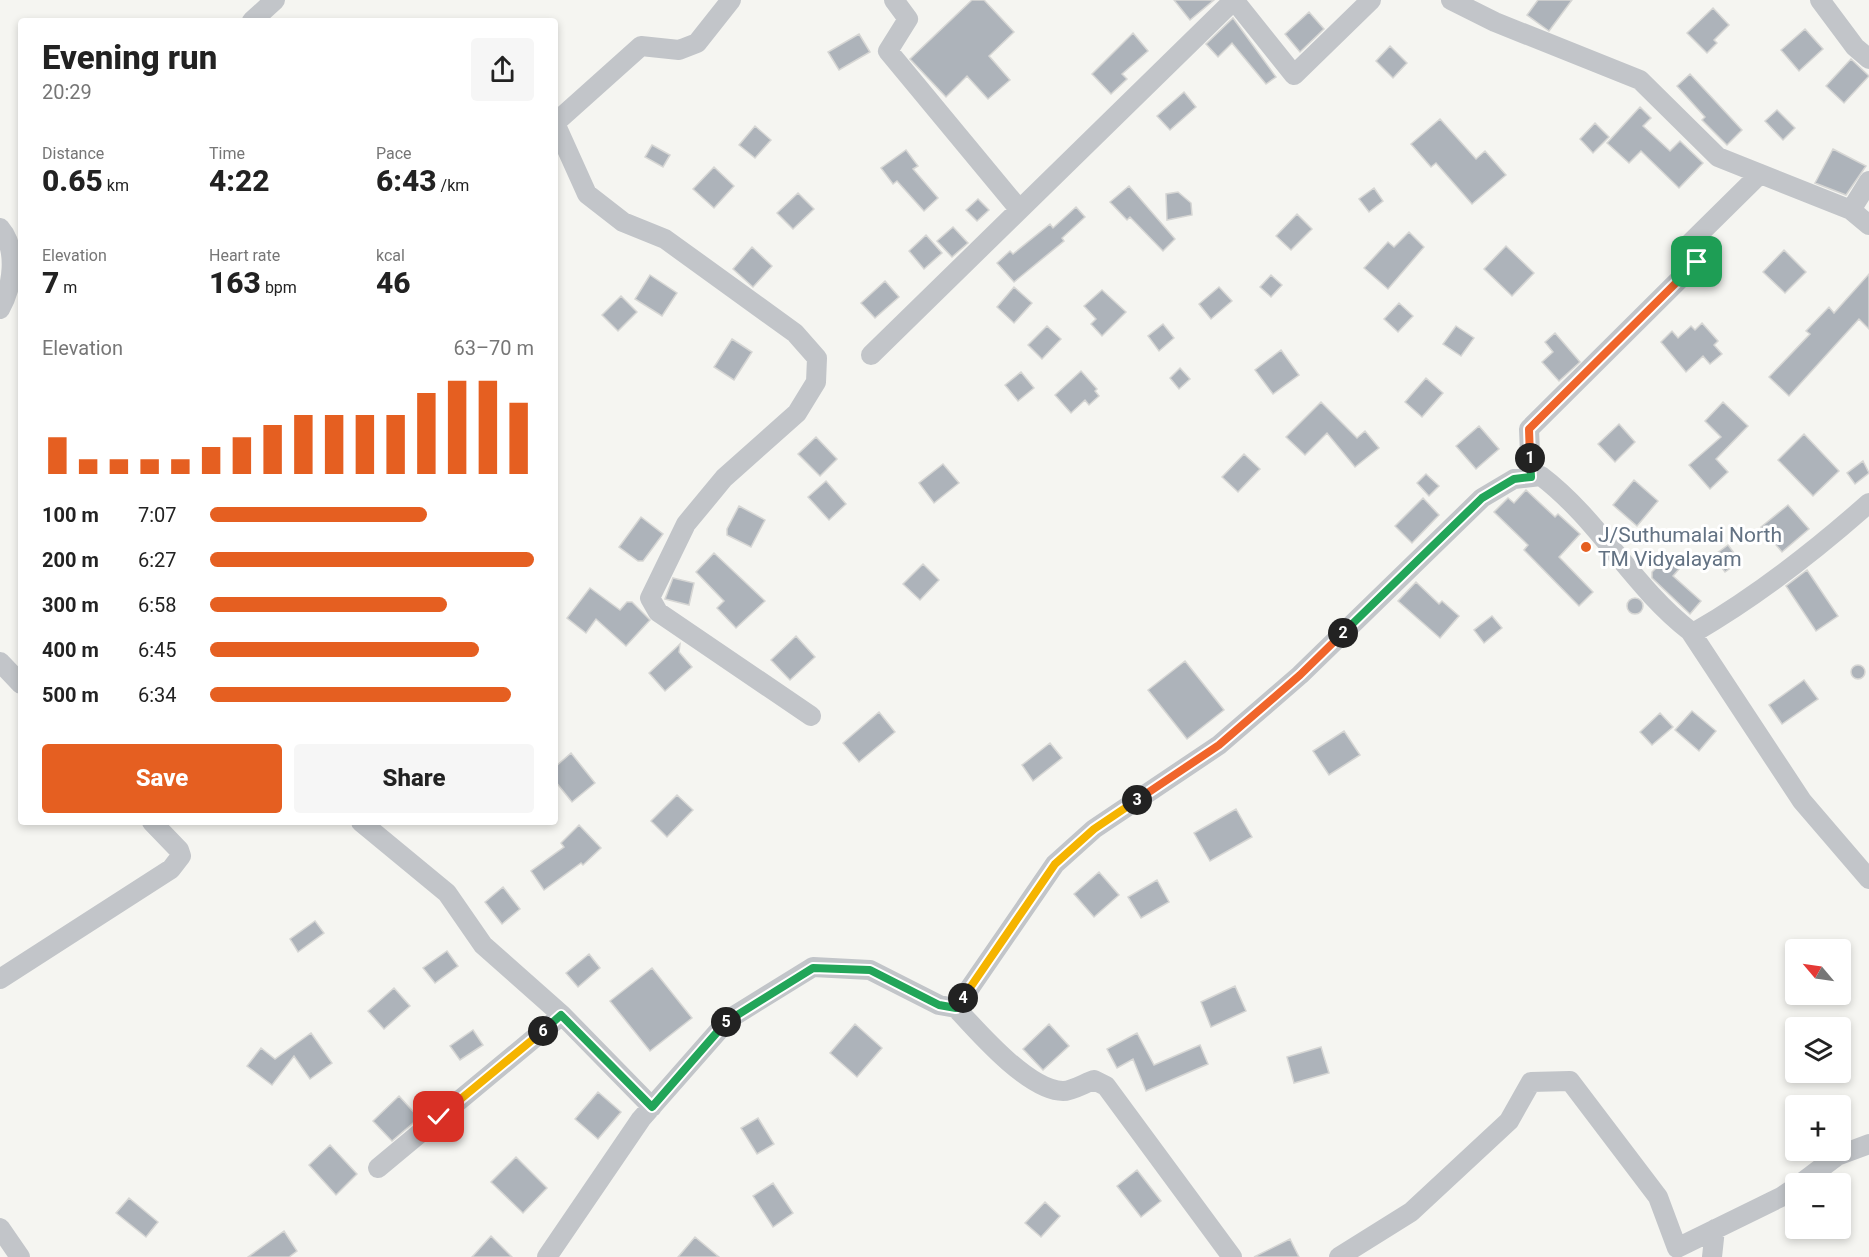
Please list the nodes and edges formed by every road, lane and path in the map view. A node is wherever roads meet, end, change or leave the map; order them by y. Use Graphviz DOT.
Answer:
graph roads {
  1 [pos="275,0"];
  2 [pos="730,0"];
  3 [pos="894,0"];
  4 [pos="1371,0"];
  5 [pos="1451,0"];
  6 [pos="1820,0"];
  7 [pos="1227,3"];
  8 [pos="255,18"];
  9 [pos="1869,59"];
  10 [pos="558,120"];
  11 [pos="558,130"];
  12 [pos="1760,174"];
  13 [pos="1869,181"];
  14 [pos="1020,209"];
  15 [pos="1851,210"];
  16 [pos="1869,225"];
  17 [pos="10,231"];
  18 [pos="17,269"];
  19 [pos="0,309"];
  20 [pos="871,355"];
  21 [pos="1531,477"];
  22 [pos="1869,503"];
  23 [pos="1690,631"];
  24 [pos="0,662"];
  25 [pos="18,681"];
  26 [pos="811,716"];
  27 [pos="155,825"];
  28 [pos="365,825"];
  29 [pos="1868,876"];
  30 [pos="0,979"];
  31 [pos="956,1008"];
  32 [pos="561,1015"];
  33 [pos="652,1107"];
  34 [pos="1869,1144"];
  35 [pos="378,1168"];
  36 [pos="1815,1173"];
  37 [pos="1785,1194"];
  38 [pos="0,1228"];
  39 [pos="1715,1229"];
  40 [pos="20,1257"];
  41 [pos="547,1257"];
  42 [pos="1232,1257"];
  43 [pos="1338,1257"];
  44 [pos="1712,1257"];
  1 -- 8 [label="street"];
  2 -- 10 [label="street"];
  3 -- 14 [label="street"];
  4 -- 7 [label="street"];
  5 -- 12 [label="street"];
  6 -- 9 [label="street"];
  7 -- 14 [label="street"];
  11 -- 26 [label="street"];
  12 -- 15 [label="street"];
  12 -- 21 [label="street"];
  13 -- 15 [label="street"];
  14 -- 20 [label="street"];
  15 -- 16 [label="street"];
  17 -- 18 [label="street"];
  18 -- 19 [label="street"];
  21 -- 23 [label="street"];
  21 -- 31 [label="street"];
  22 -- 23 [label="street"];
  23 -- 29 [label="street"];
  24 -- 25 [label="street"];
  27 -- 30 [label="street"];
  28 -- 32 [label="street"];
  31 -- 33 [label="street"];
  31 -- 42 [label="street"];
  32 -- 33 [label="street"];
  32 -- 35 [label="street"];
  33 -- 41 [label="street"];
  34 -- 36 [label="street"];
  37 -- 39 [label="street"];
  38 -- 40 [label="street"];
  39 -- 43 [label="street"];
  39 -- 44 [label="street"];
}
